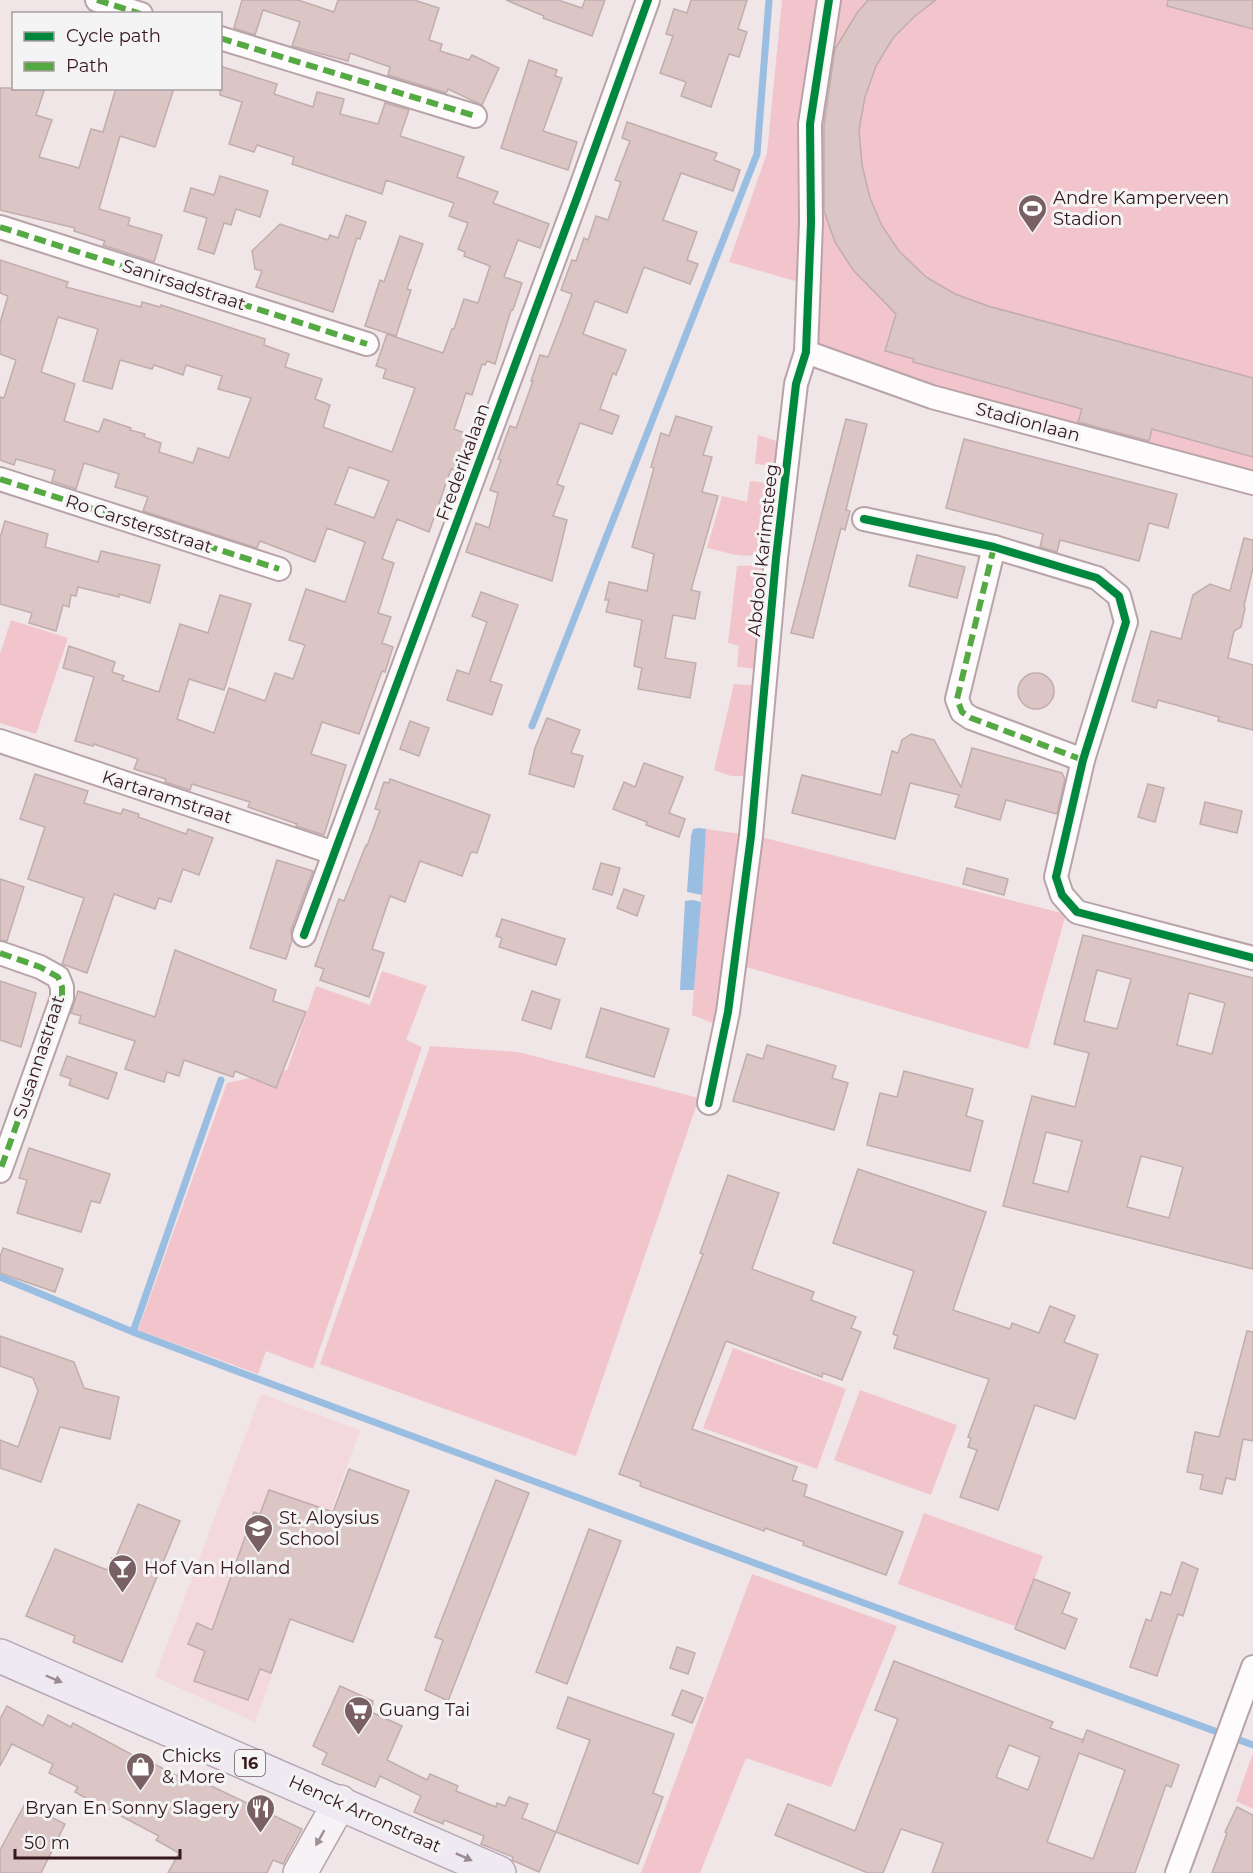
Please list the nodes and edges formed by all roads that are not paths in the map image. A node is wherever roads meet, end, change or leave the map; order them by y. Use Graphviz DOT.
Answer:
graph roads {
  1 [pos="97,0"];
  2 [pos="648,0"];
  3 [pos="829,0"];
  4 [pos="135,12"];
  5 [pos="222,39"];
  6 [pos="474,116"];
  7 [pos="0,226"];
  8 [pos="367,344"];
  9 [pos="806,352"];
  10 [pos="0,479"];
  11 [pos="1253,483"];
  12 [pos="864,519"];
  13 [pos="994,547"];
  14 [pos="279,569"];
  15 [pos="0,741"];
  16 [pos="1083,760"];
  17 [pos="334,853"];
  18 [pos="304,934"];
  19 [pos="0,953"];
  20 [pos="1253,958"];
  21 [pos="709,1102"];
  22 [pos="0,1171"];
  23 [pos="0,1656"];
  24 [pos="1253,1667"];
  25 [pos="340,1802"];
  26 [pos="300,1873"];
  27 [pos="499,1873"];
  28 [pos="1177,1873"];
  1 -- 4 [label="street"];
  2 -- 17 [label="street, Frederikalaan"];
  3 -- 9 [label="street, Abdool Karimsteeg"];
  5 -- 6 [label="street"];
  7 -- 8 [label="street, Sanirsadstraat"];
  9 -- 11 [label="street, Stadionlaan"];
  9 -- 21 [label="street, Abdool Karimsteeg"];
  10 -- 14 [label="street, Ro Carstersstraat"];
  12 -- 13 [label="street"];
  13 -- 16 [label="street"];
  13 -- 16 [label="street"];
  15 -- 17 [label="street, Kartaramstraat"];
  16 -- 20 [label="street"];
  17 -- 18 [label="street, Frederikalaan"];
  19 -- 22 [label="street, Susannastraat"];
  23 -- 25 [label="main road, Henck Arronstraat / 16, one-way"];
  24 -- 28 [label="street"];
  25 -- 26 [label="main road, one-way"];
  25 -- 27 [label="main road, Henck Arronstraat / 16, one-way"];
}
